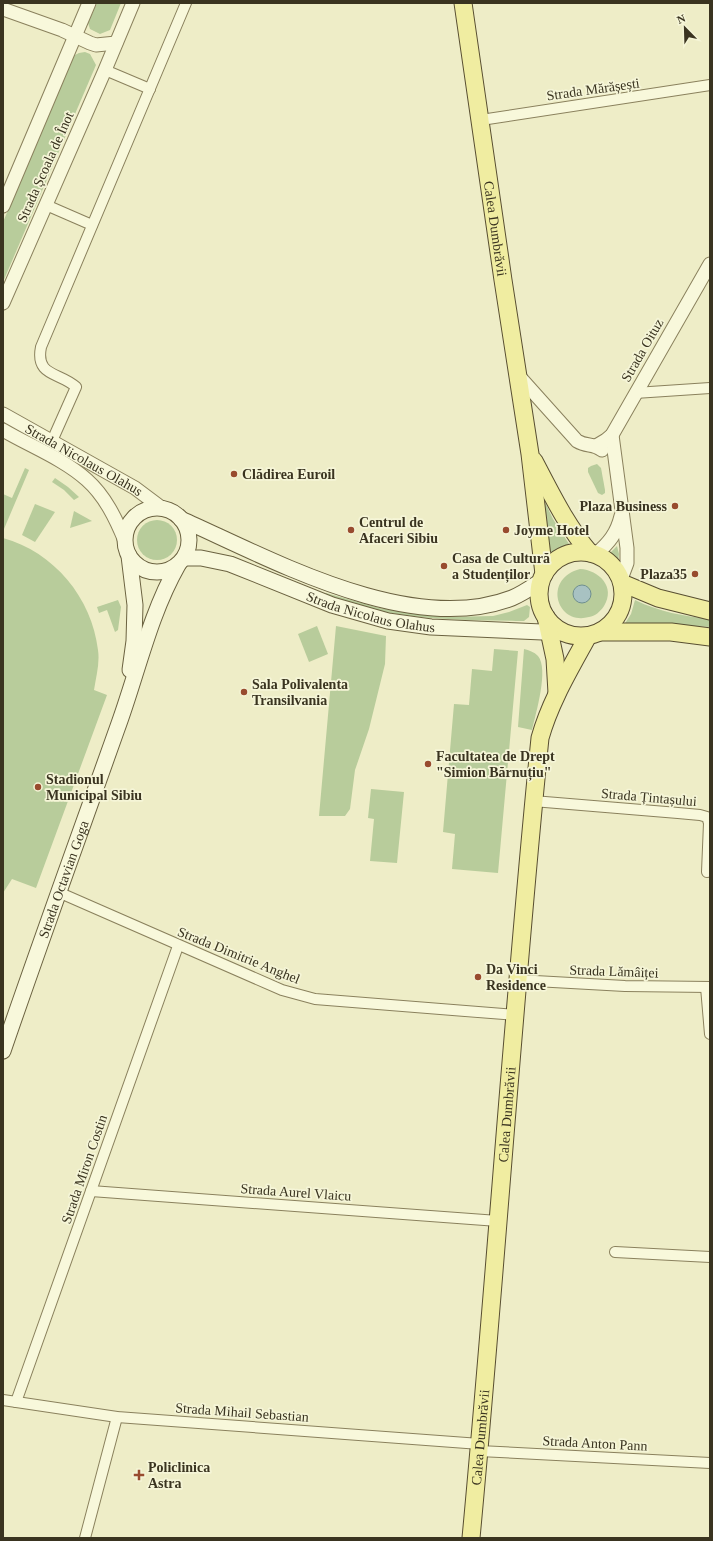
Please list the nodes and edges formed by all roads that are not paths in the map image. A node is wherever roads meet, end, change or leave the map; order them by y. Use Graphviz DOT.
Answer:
graph roads {
  1 [pos="89,3"];
  2 [pos="132,3"];
  3 [pos="186,3"];
  4 [pos="463,3"];
  5 [pos="3,9"];
  6 [pos="75,36"];
  7 [pos="116,43"];
  8 [pos="106,70"];
  9 [pos="710,85"];
  10 [pos="150,89"];
  11 [pos="480,120"];
  12 [pos="3,206"];
  13 [pos="46,206"];
  14 [pos="92,225"];
  15 [pos="710,264"];
  16 [pos="3,303"];
  17 [pos="517,374"];
  18 [pos="710,388"];
  19 [pos="635,393"];
  20 [pos="3,414"];
  21 [pos="3,430"];
  22 [pos="612,435"];
  23 [pos="52,441"];
  24 [pos="596,446"];
  25 [pos="530,454"];
  26 [pos="616,465"];
  27 [pos="163,509"];
  28 [pos="622,510"];
  29 [pos="181,519"];
  30 [pos="127,549"];
  31 [pos="593,553"];
  32 [pos="181,562"];
  33 [pos="542,578"];
  34 [pos="622,581"];
  35 [pos="710,611"];
  36 [pos="553,627"];
  37 [pos="594,634"];
  38 [pos="710,637"];
  39 [pos="557,693"];
  40 [pos="124,709"];
  41 [pos="533,802"];
  42 [pos="707,872"];
  43 [pos="58,892"];
  44 [pos="178,946"];
  45 [pos="517,980"];
  46 [pos="708,987"];
  47 [pos="514,1015"];
  48 [pos="710,1034"];
  49 [pos="3,1051"];
  50 [pos="91,1191"];
  51 [pos="498,1221"];
  52 [pos="615,1252"];
  53 [pos="710,1257"];
  54 [pos="3,1400"];
  55 [pos="16,1402"];
  56 [pos="116,1417"];
  57 [pos="479,1448"];
  58 [pos="710,1463"];
  59 [pos="85,1538"];
  60 [pos="471,1538"];
  1 -- 6 [label="street, Strada Școala de Înot"];
  2 -- 7 [label="street, Strada Școala de Înot"];
  3 -- 10 [label="street"];
  4 -- 11 [label="main road, Calea Dumbrăvii"];
  5 -- 6 [label="street"];
  6 -- 7 [label="street"];
  6 -- 12 [label="street, Strada Școala de Înot"];
  7 -- 8 [label="street, Strada Școala de Înot"];
  8 -- 10 [label="street"];
  8 -- 13 [label="street, Strada Școala de Înot"];
  9 -- 11 [label="street, Strada Mărășești"];
  10 -- 14 [label="street"];
  11 -- 17 [label="main road, Calea Dumbrăvii"];
  13 -- 14 [label="street"];
  13 -- 16 [label="street, Strada Școala de Înot"];
  14 -- 23 [label="street"];
  15 -- 19 [label="street, Strada Oituz"];
  17 -- 24 [label="street"];
  17 -- 25 [label="main road, Calea Dumbrăvii"];
  18 -- 19 [label="street"];
  19 -- 22 [label="street, Strada Oituz"];
  20 -- 23 [label="street, Strada Nicolaus Olahus"];
  21 -- 30 [label="street, Strada Nicolaus Olahus"];
  22 -- 24 [label="street, Strada Oituz"];
  22 -- 26 [label="street"];
  23 -- 27 [label="street, Strada Nicolaus Olahus"];
  24 -- 26 [label="street"];
  25 -- 31 [label="main road, Calea Dumbrăvii"];
  25 -- 33 [label="main road, Calea Dumbrăvii"];
  26 -- 28 [label="street"];
  27 -- 29 [label="main road"];
  27 -- 30 [label="main road"];
  28 -- 31 [label="street"];
  28 -- 34 [label="street"];
  29 -- 32 [label="main road"];
  29 -- 33 [label="main road, Strada Nicolaus Olahus"];
  30 -- 32 [label="main road"];
  30 -- 40 [label="main road, Strada Octavian Goga"];
  31 -- 33 [label="main road"];
  31 -- 34 [label="main road"];
  32 -- 36 [label="main road, Strada Nicolaus Olahus"];
  32 -- 40 [label="main road, Strada Octavian Goga"];
  33 -- 36 [label="main road"];
  34 -- 35 [label="main road"];
  34 -- 37 [label="main road"];
  36 -- 37 [label="main road"];
  36 -- 39 [label="main road, Calea Dumbrăvii"];
  37 -- 38 [label="main road"];
  37 -- 39 [label="main road, Calea Dumbrăvii"];
  39 -- 41 [label="main road, Calea Dumbrăvii"];
  40 -- 43 [label="main road, Strada Octavian Goga"];
  41 -- 42 [label="street, Strada Țintașului"];
  41 -- 45 [label="main road, Calea Dumbrăvii"];
  43 -- 44 [label="street, Strada Dimitrie Anghel"];
  43 -- 49 [label="main road, Strada Octavian Goga"];
  44 -- 47 [label="street, Strada Dimitrie Anghel"];
  44 -- 50 [label="street, Strada Miron Costin"];
  45 -- 46 [label="street, Strada Lămâiței"];
  45 -- 47 [label="main road, Calea Dumbrăvii"];
  46 -- 48 [label="street"];
  47 -- 51 [label="main road, Calea Dumbrăvii"];
  50 -- 51 [label="street, Strada Aurel Vlaicu"];
  50 -- 55 [label="street, Strada Miron Costin"];
  51 -- 57 [label="main road, Calea Dumbrăvii"];
  52 -- 53 [label="street"];
  54 -- 55 [label="street, Strada Mihail Sebastian"];
  55 -- 56 [label="street, Strada Mihail Sebastian"];
  56 -- 57 [label="street, Strada Mihail Sebastian"];
  56 -- 59 [label="street"];
  57 -- 58 [label="street, Strada Anton Pann"];
  57 -- 60 [label="main road, Calea Dumbrăvii"];
}
